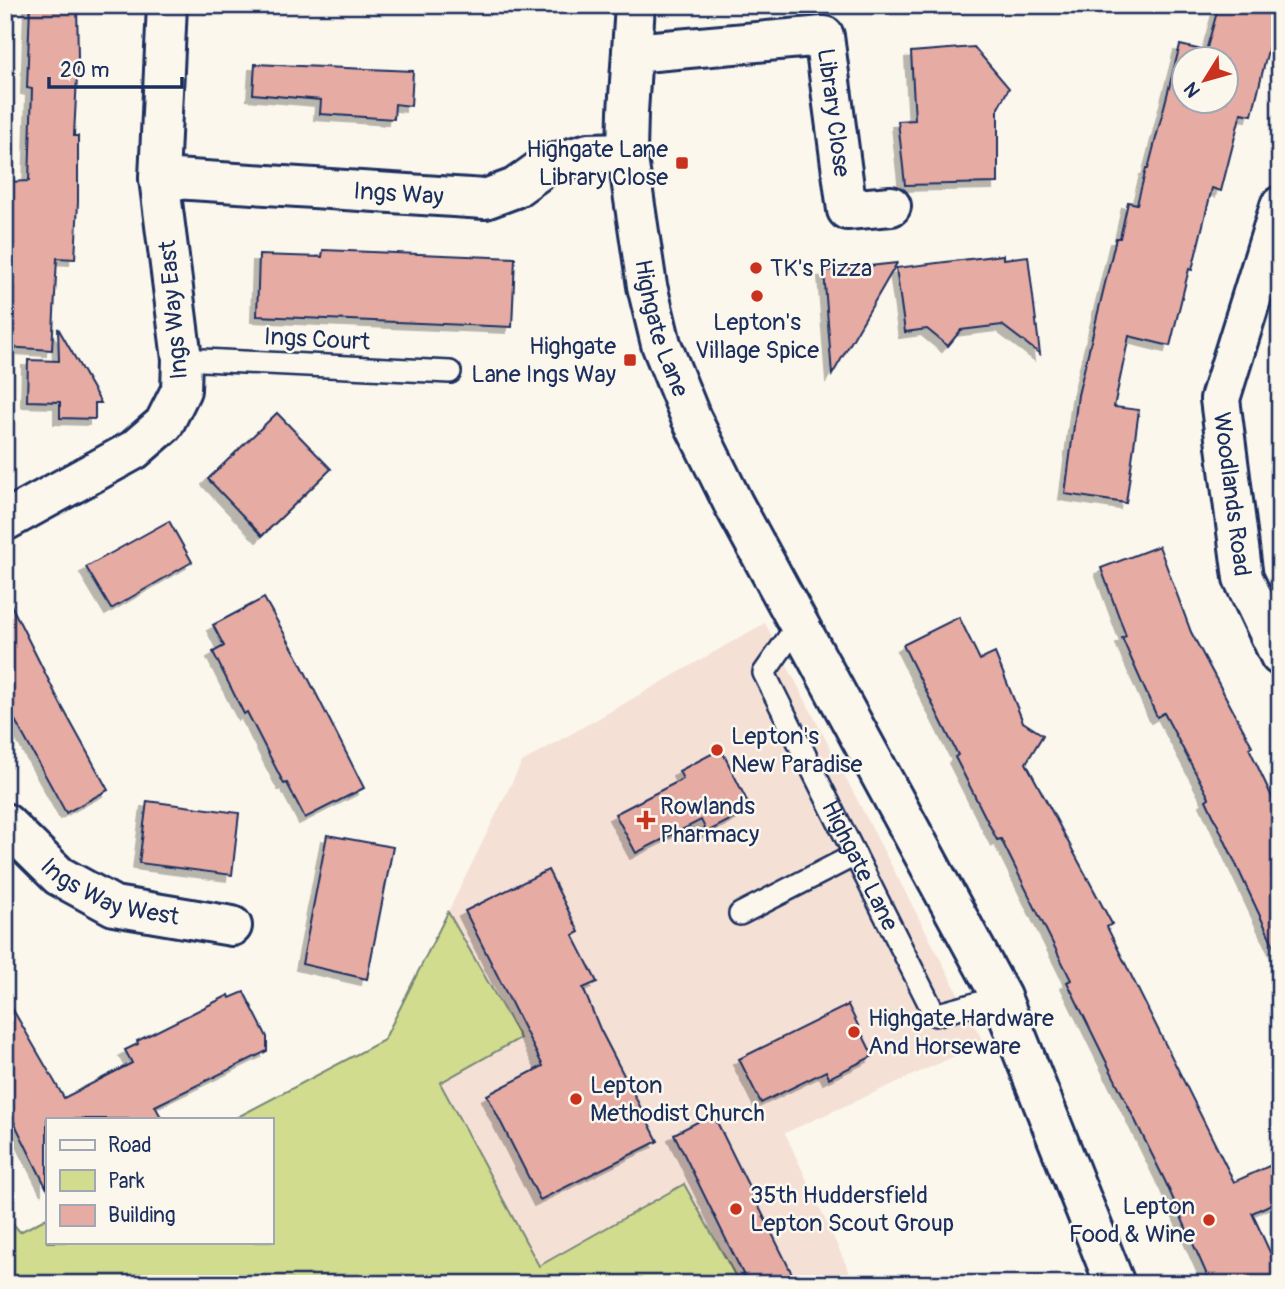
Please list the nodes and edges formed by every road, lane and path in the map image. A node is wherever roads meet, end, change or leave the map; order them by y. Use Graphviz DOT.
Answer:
graph roads {
  1 [pos="167,5"];
  2 [pos="635,5"];
  3 [pos="632,54"];
  4 [pos="627,152"];
  5 [pos="159,178"];
  6 [pos="891,206"];
  7 [pos="1280,206"];
  8 [pos="182,359"];
  9 [pos="450,372"];
  10 [pos="5,521"];
  11 [pos="799,623"];
  12 [pos="1280,656"];
  13 [pos="5,823"];
  14 [pos="855,855"];
  15 [pos="740,914"];
  16 [pos="232,926"];
  17 [pos="1001,997"];
  18 [pos="1115,1284"];
  1 -- 5 [label="street, Ings Way East"];
  2 -- 3 [label="street, Highgate Lane"];
  3 -- 4 [label="street, Highgate Lane"];
  3 -- 6 [label="street, Library Close"];
  4 -- 5 [label="street, Ings Way"];
  4 -- 11 [label="street, Highgate Lane"];
  5 -- 8 [label="street, Ings Way East"];
  7 -- 12 [label="street, Woodlands Road"];
  8 -- 9 [label="lane, Ings Court"];
  8 -- 10 [label="street, Ings Way East"];
  11 -- 14 [label="lane, Highgate Lane"];
  11 -- 17 [label="street, Highgate Lane"];
  13 -- 16 [label="street, Ings Way West"];
  14 -- 15 [label="lane"];
  14 -- 17 [label="lane, Highgate Lane"];
  17 -- 18 [label="street, Highgate Lane"];
}
